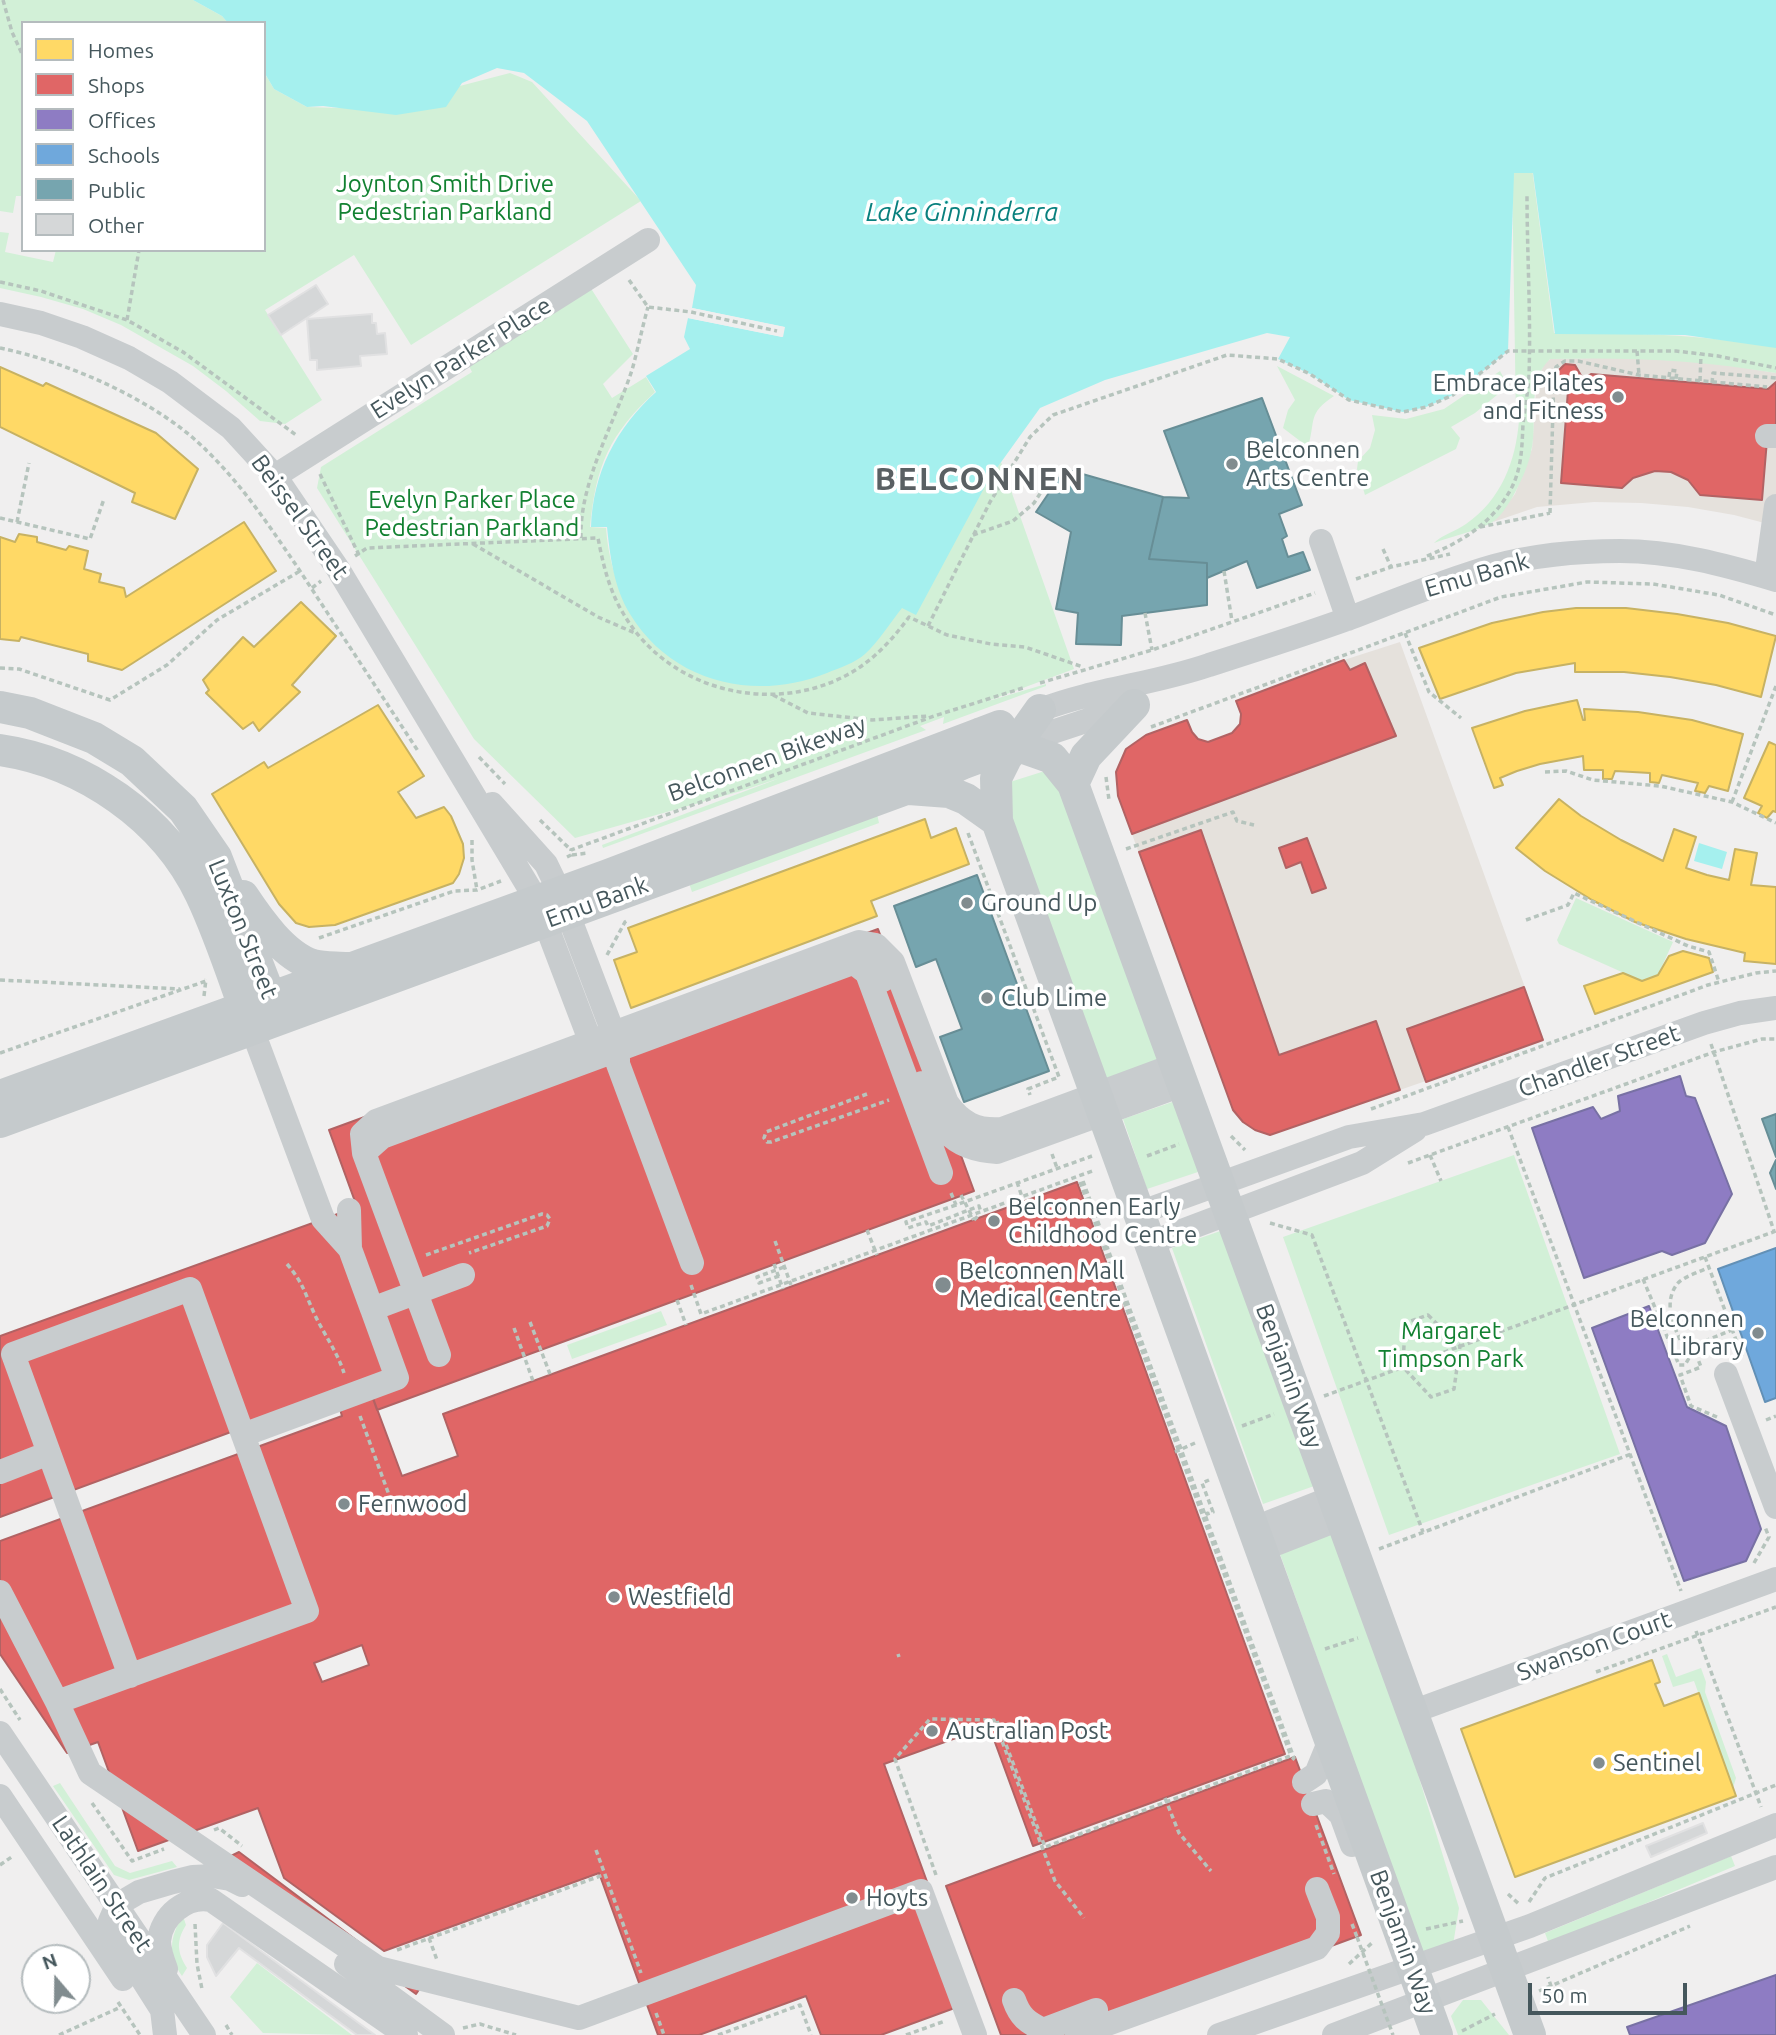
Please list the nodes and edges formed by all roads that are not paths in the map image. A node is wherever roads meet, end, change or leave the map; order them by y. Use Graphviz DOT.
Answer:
graph roads {
  1 [pos="648,240"];
  2 [pos="0,314"];
  3 [pos="275,476"];
  4 [pos="1776,506"];
  5 [pos="1321,541"];
  6 [pos="1771,579"];
  7 [pos="1348,619"];
  8 [pos="1188,672"];
  9 [pos="1036,693"];
  10 [pos="0,707"];
  11 [pos="1142,716"];
  12 [pos="981,733"];
  13 [pos="1016,744"];
  14 [pos="0,750"];
  15 [pos="1073,783"];
  16 [pos="906,789"];
  17 [pos="997,821"];
  18 [pos="216,857"];
  19 [pos="553,907"];
  20 [pos="352,968"];
  21 [pos="1776,1008"];
  22 [pos="261,1013"];
  23 [pos="609,1037"];
  24 [pos="1082,1057"];
  25 [pos="1178,1075"];
  26 [pos="0,1096"];
  27 [pos="47,1103"];
  28 [pos="1100,1104"];
  29 [pos="0,1122"];
  30 [pos="1048,1123"];
  31 [pos="1424,1124"];
  32 [pos="1120,1159"];
  33 [pos="946,1183"];
  34 [pos="1224,1198"];
  35 [pos="349,1210"];
  36 [pos="1139,1213"];
  37 [pos="1150,1243"];
  38 [pos="350,1249"];
  39 [pos="462,1265"];
  40 [pos="691,1273"];
  41 [pos="372,1308"];
  42 [pos="439,1355"];
  43 [pos="1726,1374"];
  44 [pos="243,1435"];
  45 [pos="49,1453"];
  46 [pos="0,1472"];
  47 [pos="1776,1507"];
  48 [pos="1337,1508"];
  49 [pos="1256,1537"];
  50 [pos="1776,1579"];
  51 [pos="0,1592"];
  52 [pos="130,1676"];
  53 [pos="57,1702"];
  54 [pos="1412,1713"];
  55 [pos="0,1734"];
  56 [pos="1330,1740"];
  57 [pos="0,1796"];
  58 [pos="1773,1826"];
  59 [pos="1376,1867"];
  60 [pos="1776,1867"];
  61 [pos="1327,1887"];
  62 [pos="117,1905"];
  63 [pos="1490,1927"];
  64 [pos="1288,1941"];
  65 [pos="1412,1966"];
  66 [pos="1506,1969"];
  67 [pos="170,1983"];
  68 [pos="1014,2000"];
  69 [pos="1425,2001"];
  70 [pos="453,2031"];
  71 [pos="163,2035"];
  72 [pos="204,2035"];
  73 [pos="406,2035"];
  74 [pos="975,2035"];
  75 [pos="1077,2035"];
  76 [pos="1219,2035"];
  77 [pos="1334,2035"];
  78 [pos="1437,2035"];
  79 [pos="1530,2035"];
  1 -- 3 [label="street, Evelyn Parker Place"];
  2 -- 3 [label="street, Beissel Street"];
  3 -- 19 [label="street, Beissel Street"];
  4 -- 6 [label="street"];
  5 -- 7 [label="street"];
  6 -- 7 [label="street, Emu Bank"];
  7 -- 8 [label="street, Emu Bank"];
  8 -- 9 [label="street, Emu Bank"];
  8 -- 11 [label="street, Emu Bank"];
  9 -- 12 [label="main road, Emu Bank"];
  9 -- 13 [label="main road, Benjamin Way"];
  10 -- 18 [label="main road, Luxton Street"];
  11 -- 13 [label="street, Emu Bank"];
  11 -- 15 [label="main road"];
  12 -- 13 [label="main road, Benjamin Way"];
  12 -- 19 [label="main road, Emu Bank"];
  13 -- 15 [label="main road, Benjamin Way"];
  13 -- 16 [label="main road, Emu Bank"];
  13 -- 17 [label="main road, Benjamin Way"];
  14 -- 22 [label="main road, Luxton Street"];
  15 -- 25 [label="main road, Benjamin Way"];
  16 -- 17 [label="main road"];
  16 -- 19 [label="main road, Emu Bank"];
  17 -- 24 [label="main road, Benjamin Way"];
  18 -- 20 [label="main road"];
  18 -- 22 [label="main road, Luxton Street"];
  19 -- 20 [label="main road, Emu Bank"];
  19 -- 22 [label="main road, Emu Bank"];
  19 -- 23 [label="street, Beissel Street"];
  20 -- 22 [label="main road, Emu Bank"];
  21 -- 31 [label="street, Chandler Street"];
  22 -- 27 [label="main road, Emu Bank"];
  22 -- 38 [label="street"];
  23 -- 30 [label="street"];
  23 -- 33 [label="street"];
  23 -- 40 [label="street, Beissel Street"];
  23 -- 42 [label="street"];
  24 -- 28 [label="main road, Benjamin Way"];
  24 -- 30 [label="street"];
  25 -- 28 [label="street"];
  25 -- 34 [label="main road, Benjamin Way"];
  26 -- 27 [label="main road, Emu Bank"];
  27 -- 29 [label="main road, Emu Bank"];
  28 -- 30 [label="street"];
  28 -- 32 [label="main road, Benjamin Way"];
  30 -- 32 [label="street"];
  31 -- 34 [label="street, Chandler Street"];
  31 -- 34 [label="street, Chandler Street"];
  32 -- 36 [label="main road, Benjamin Way"];
  34 -- 36 [label="street, Chandler Street"];
  34 -- 37 [label="street, Chandler Street"];
  34 -- 48 [label="main road, Benjamin Way"];
  35 -- 38 [label="street"];
  36 -- 37 [label="main road, Benjamin Way"];
  37 -- 49 [label="main road, Benjamin Way"];
  38 -- 41 [label="street"];
  39 -- 41 [label="street"];
  41 -- 44 [label="street"];
  43 -- 47 [label="street"];
  44 -- 45 [label="street"];
  44 -- 52 [label="street"];
  45 -- 46 [label="street"];
  45 -- 52 [label="street"];
  48 -- 49 [label="street"];
  48 -- 54 [label="main road, Benjamin Way"];
  49 -- 56 [label="main road, Benjamin Way"];
  50 -- 54 [label="street, Swanson Court"];
  51 -- 53 [label="street"];
  52 -- 53 [label="street"];
  53 -- 74 [label="street"];
  54 -- 63 [label="main road, Benjamin Way"];
  55 -- 62 [label="street, Lathlain Street"];
  56 -- 59 [label="main road, Benjamin Way"];
  56 -- 59 [label="street"];
  57 -- 71 [label="street, Lathlain Street"];
  58 -- 63 [label="street"];
  59 -- 65 [label="main road, Benjamin Way"];
  60 -- 66 [label="street"];
  61 -- 75 [label="street"];
  62 -- 67 [label="street, Lathlain Street"];
  62 -- 70 [label="street"];
  62 -- 71 [label="street"];
  63 -- 65 [label="street"];
  63 -- 66 [label="main road, Benjamin Way"];
  64 -- 68 [label="street"];
  65 -- 69 [label="main road, Benjamin Way"];
  65 -- 76 [label="street"];
  66 -- 69 [label="street"];
  66 -- 79 [label="main road, Benjamin Way"];
  67 -- 72 [label="street, Lathlain Street"];
  67 -- 73 [label="street"];
  69 -- 77 [label="street"];
  69 -- 78 [label="main road, Benjamin Way"];
}
